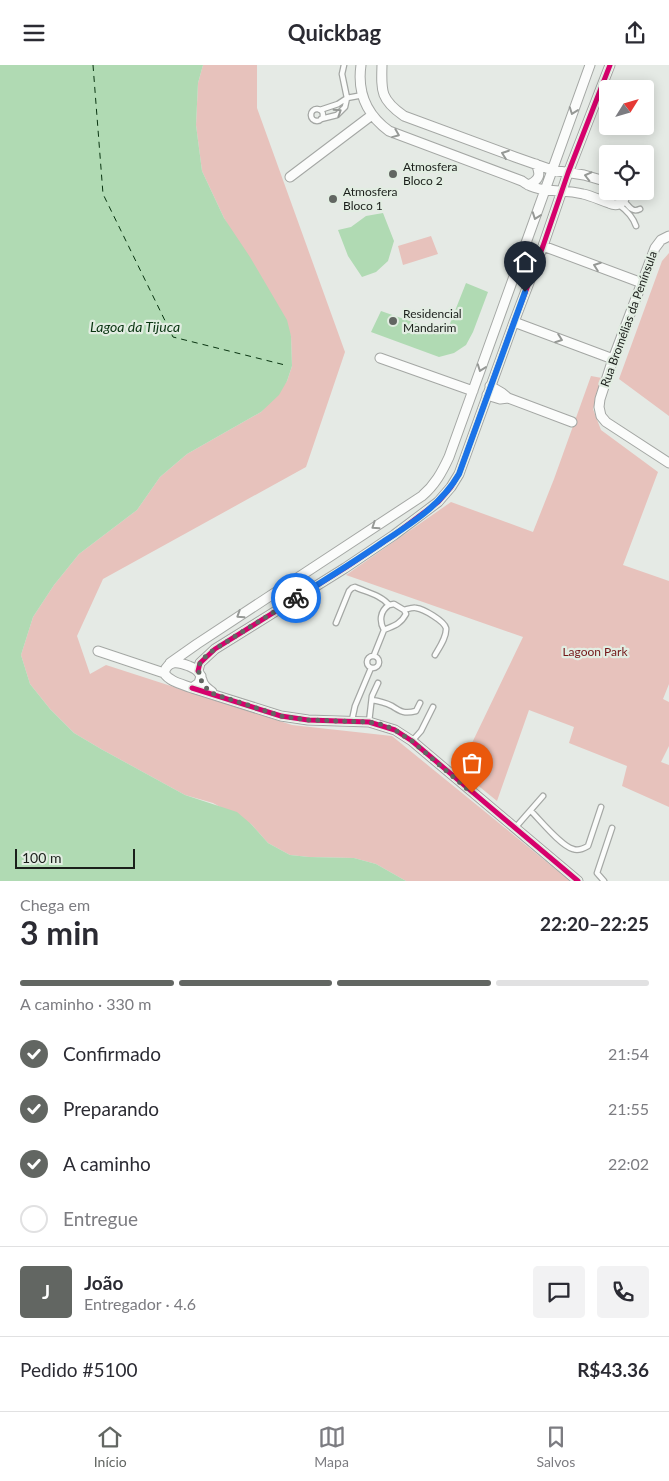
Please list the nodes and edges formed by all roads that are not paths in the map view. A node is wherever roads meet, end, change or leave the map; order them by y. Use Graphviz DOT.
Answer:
graph roads {
  1 [pos="344,65"];
  2 [pos="361,65"];
  3 [pos="382,65"];
  4 [pos="590,65"];
  5 [pos="610,65"];
  6 [pos="363,95"];
  7 [pos="347,98"];
  8 [pos="320,110"];
  9 [pos="372,115"];
  10 [pos="321,119"];
  11 [pos="557,155"];
  12 [pos="573,161"];
  13 [pos="536,164"];
  14 [pos="552,170"];
  15 [pos="568,173"];
  16 [pos="290,177"];
  17 [pos="599,179"];
  18 [pos="528,185"];
  19 [pos="545,190"];
  20 [pos="562,191"];
  21 [pos="606,200"];
  22 [pos="621,200"];
  23 [pos="623,200"];
  24 [pos="624,200"];
  25 [pos="609,203"];
  26 [pos="640,209"];
  27 [pos="636,226"];
  28 [pos="669,235"];
  29 [pos="543,246"];
  30 [pos="642,283"];
  31 [pos="514,322"];
  32 [pos="380,358"];
  33 [pos="613,359"];
  34 [pos="472,391"];
  35 [pos="489,391"];
  36 [pos="572,422"];
  37 [pos="668,460"];
  38 [pos="402,509"];
  39 [pos="412,521"];
  40 [pos="389,605"];
  41 [pos="404,610"];
  42 [pos="336,623"];
  43 [pos="384,630"];
  44 [pos="98,651"];
  45 [pos="374,655"];
  46 [pos="435,655"];
  47 [pos="170,663"];
  48 [pos="371,668"];
  49 [pos="164,673"];
  50 [pos="199,674"];
  51 [pos="378,683"];
  52 [pos="192,688"];
  53 [pos="214,694"];
  54 [pos="372,700"];
  55 [pos="420,703"];
  56 [pos="433,707"];
  57 [pos="352,720"];
  58 [pos="369,722"];
  59 [pos="412,741"];
  60 [pos="543,796"];
  61 [pos="601,807"];
  62 [pos="531,811"];
  63 [pos="516,828"];
  64 [pos="612,828"];
  65 [pos="578,881"];
  66 [pos="604,881"];
  1 -- 7 [label="lane"];
  2 -- 6 [label="street"];
  13 -- 3 [label="street, one-way"];
  4 -- 11 [label="street, one-way"];
  5 -- 12 [label="street"];
  6 -- 7 [label="lane"];
  6 -- 9 [label="street"];
  7 -- 8 [label="lane"];
  10 -- 7 [label="lane, one-way"];
  8 -- 10 [label="lane"];
  8 -- 10 [label="lane"];
  9 -- 16 [label="street"];
  9 -- 18 [label="street, one-way"];
  11 -- 12 [label="street"];
  11 -- 14 [label="street"];
  12 -- 15 [label="street"];
  13 -- 14 [label="street"];
  13 -- 18 [label="street"];
  14 -- 15 [label="street"];
  14 -- 19 [label="street"];
  17 -- 15 [label="street, one-way"];
  15 -- 20 [label="street"];
  18 -- 19 [label="street"];
  19 -- 20 [label="street"];
  19 -- 34 [label="street, one-way"];
  20 -- 25 [label="street"];
  20 -- 29 [label="street"];
  21 -- 25 [label="street"];
  22 -- 25 [label="street"];
  23 -- 27 [label="lane"];
  24 -- 26 [label="lane"];
  28 -- 30 [label="street, Rua Bromélias da Península"];
  30 -- 29 [label="street, one-way"];
  29 -- 31 [label="street"];
  30 -- 33 [label="street, Rua Bromélias da Península"];
  31 -- 33 [label="street, one-way"];
  31 -- 35 [label="street"];
  32 -- 34 [label="street"];
  33 -- 37 [label="street, Rua Bromélias da Península"];
  34 -- 38 [label="street"];
  35 -- 36 [label="street"];
  35 -- 39 [label="street"];
  38 -- 39 [label="street"];
  38 -- 47 [label="street, one-way"];
  39 -- 50 [label="street"];
  40 -- 41 [label="lane"];
  40 -- 42 [label="lane"];
  40 -- 43 [label="lane"];
  41 -- 43 [label="lane"];
  41 -- 46 [label="lane"];
  43 -- 45 [label="lane"];
  44 -- 49 [label="street"];
  45 -- 48 [label="lane"];
  45 -- 48 [label="lane"];
  47 -- 49 [label="street"];
  47 -- 50 [label="street"];
  48 -- 57 [label="lane"];
  49 -- 52 [label="street"];
  50 -- 52 [label="street"];
  50 -- 53 [label="street"];
  51 -- 54 [label="lane"];
  52 -- 53 [label="street"];
  53 -- 57 [label="street"];
  54 -- 55 [label="lane"];
  54 -- 58 [label="lane"];
  56 -- 59 [label="lane"];
  57 -- 58 [label="street"];
  58 -- 59 [label="street"];
  59 -- 63 [label="street"];
  60 -- 62 [label="lane"];
  61 -- 62 [label="lane"];
  62 -- 63 [label="lane"];
  63 -- 65 [label="street"];
  64 -- 66 [label="lane"];
}
